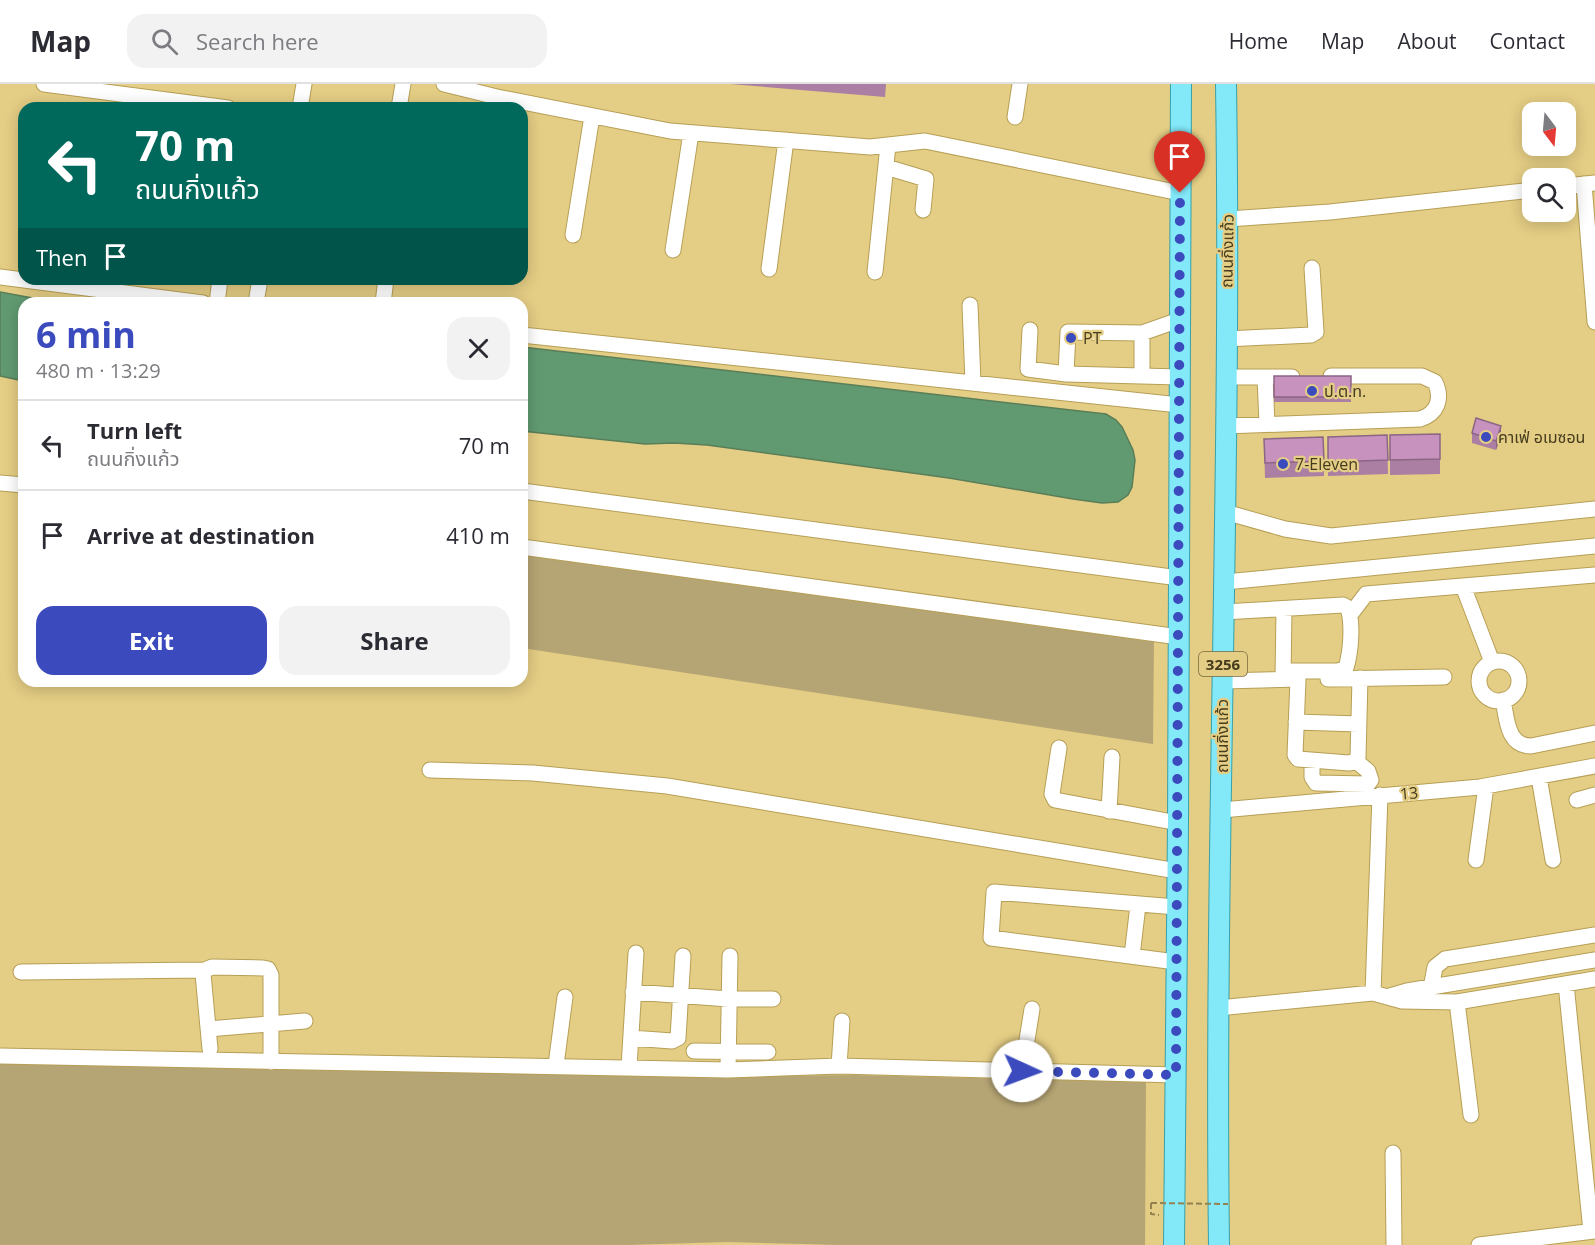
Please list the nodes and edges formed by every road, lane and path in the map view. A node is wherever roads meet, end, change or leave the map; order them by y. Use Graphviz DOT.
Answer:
graph roads {
  1 [pos="44,84"];
  2 [pos="304,84"];
  3 [pos="403,84"];
  4 [pos="444,84"];
  5 [pos="1020,84"];
  6 [pos="1181,84"];
  7 [pos="1226,84"];
  8 [pos="182,102"];
  9 [pos="301,102"];
  10 [pos="400,102"];
  11 [pos="496,102"];
  12 [pos="528,107"];
  13 [pos="592,116"];
  14 [pos="1015,117"];
  15 [pos="691,133"];
  16 [pos="786,141"];
  17 [pos="888,145"];
  18 [pos="886,167"];
  19 [pos="1589,183"];
  20 [pos="1522,191"];
  21 [pos="1180,193"];
  22 [pos="923,210"];
  23 [pos="1228,219"];
  24 [pos="573,235"];
  25 [pos="673,250"];
  26 [pos="1312,268"];
  27 [pos="769,269"];
  28 [pos="875,272"];
  29 [pos="0,277"];
  30 [pos="18,279"];
  31 [pos="62,285"];
  32 [pos="156,297"];
  33 [pos="970,305"];
  34 [pos="1179,320"];
  35 [pos="1595,322"];
  36 [pos="1030,330"];
  37 [pos="1142,333"];
  38 [pos="528,336"];
  39 [pos="1226,339"];
  40 [pos="1066,374"];
  41 [pos="1142,375"];
  42 [pos="1179,377"];
  43 [pos="1226,377"];
  44 [pos="1265,377"];
  45 [pos="973,383"];
  46 [pos="1179,405"];
  47 [pos="1267,424"];
  48 [pos="1226,426"];
  49 [pos="0,483"];
  50 [pos="18,484"];
  51 [pos="528,492"];
  52 [pos="1595,509"];
  53 [pos="1225,512"];
  54 [pos="1595,546"];
  55 [pos="528,548"];
  56 [pos="1595,575"];
  57 [pos="1179,578"];
  58 [pos="1225,582"];
  59 [pos="1463,586"];
  60 [pos="1284,609"];
  61 [pos="1223,612"];
  62 [pos="1350,615"];
  63 [pos="1179,637"];
  64 [pos="1492,662"];
  65 [pos="1288,676"];
  66 [pos="1444,677"];
  67 [pos="1360,678"];
  68 [pos="1223,681"];
  69 [pos="1503,700"];
  70 [pos="1296,722"];
  71 [pos="1359,724"];
  72 [pos="1595,733"];
  73 [pos="1059,748"];
  74 [pos="1112,757"];
  75 [pos="1312,761"];
  76 [pos="1356,761"];
  77 [pos="1595,766"];
  78 [pos="430,770"];
  79 [pos="1539,777"];
  80 [pos="1486,786"];
  81 [pos="1380,795"];
  82 [pos="1595,795"];
  83 [pos="1577,800"];
  84 [pos="1222,810"];
  85 [pos="1109,811"];
  86 [pos="1178,823"];
  87 [pos="1476,860"];
  88 [pos="1553,860"];
  89 [pos="1177,871"];
  90 [pos="1138,905"];
  91 [pos="1176,908"];
  92 [pos="1595,935"];
  93 [pos="636,953"];
  94 [pos="683,956"];
  95 [pos="730,956"];
  96 [pos="1132,956"];
  97 [pos="1595,960"];
  98 [pos="1176,962"];
  99 [pos="205,970"];
  100 [pos="21,972"];
  101 [pos="1595,979"];
  102 [pos="1566,984"];
  103 [pos="1431,988"];
  104 [pos="633,992"];
  105 [pos="1380,995"];
  106 [pos="565,997"];
  107 [pos="681,997"];
  108 [pos="729,999"];
  109 [pos="773,999"];
  110 [pos="1457,1002"];
  111 [pos="1218,1008"];
  112 [pos="1032,1009"];
  113 [pos="305,1022"];
  114 [pos="842,1022"];
  115 [pos="272,1025"];
  116 [pos="208,1029"];
  117 [pos="631,1038"];
  118 [pos="210,1049"];
  119 [pos="694,1051"];
  120 [pos="728,1052"];
  121 [pos="768,1052"];
  122 [pos="0,1056"];
  123 [pos="271,1062"];
  124 [pos="556,1065"];
  125 [pos="839,1066"];
  126 [pos="629,1067"];
  127 [pos="728,1070"];
  128 [pos="1022,1071"];
  129 [pos="1176,1075"];
  130 [pos="1471,1115"];
  131 [pos="1393,1153"];
  132 [pos="1151,1203"];
  133 [pos="1228,1204"];
  134 [pos="1593,1231"];
  135 [pos="1529,1242"];
  136 [pos="1174,1245"];
  137 [pos="1220,1245"];
  138 [pos="1394,1245"];
  139 [pos="1479,1245"];
  1 -- 8 [label="street"];
  2 -- 9 [label="street"];
  3 -- 10 [label="street"];
  4 -- 11 [label="street"];
  5 -- 14 [label="street"];
  6 -- 21 [label="main road, 3256"];
  7 -- 23 [label="main road, ถนนกิ่งแก้ว / 3256"];
  12 -- 13 [label="street"];
  13 -- 15 [label="street"];
  13 -- 24 [label="street"];
  15 -- 16 [label="street"];
  15 -- 25 [label="street"];
  16 -- 17 [label="street"];
  16 -- 27 [label="street"];
  17 -- 18 [label="street"];
  17 -- 21 [label="street"];
  18 -- 22 [label="street"];
  18 -- 28 [label="street"];
  19 -- 35 [label="street"];
  20 -- 23 [label="street"];
  21 -- 34 [label="main road, 3256"];
  23 -- 39 [label="main road, ถนนกิ่งแก้ว / 3256"];
  26 -- 39 [label="street"];
  29 -- 30 [label="street"];
  31 -- 32 [label="street"];
  33 -- 45 [label="street"];
  34 -- 37 [label="street"];
  34 -- 42 [label="main road, 3256"];
  36 -- 40 [label="street"];
  37 -- 40 [label="street"];
  37 -- 41 [label="street"];
  38 -- 45 [label="street"];
  39 -- 43 [label="main road, ถนนกิ่งแก้ว / 3256"];
  40 -- 41 [label="street"];
  41 -- 42 [label="street"];
  42 -- 46 [label="main road, 3256"];
  43 -- 44 [label="street"];
  43 -- 48 [label="main road, ถนนกิ่งแก้ว / 3256"];
  44 -- 47 [label="street"];
  44 -- 47 [label="street"];
  45 -- 46 [label="street"];
  46 -- 57 [label="main road, 3256"];
  47 -- 48 [label="street"];
  48 -- 53 [label="main road, ถนนกิ่งแก้ว / 3256"];
  49 -- 50 [label="street"];
  51 -- 57 [label="street"];
  52 -- 53 [label="street"];
  53 -- 58 [label="main road, ถนนกิ่งแก้ว / 3256"];
  54 -- 58 [label="street"];
  55 -- 63 [label="street"];
  56 -- 59 [label="street"];
  57 -- 63 [label="main road, 3256"];
  58 -- 61 [label="main road, ถนนกิ่งแก้ว / 3256"];
  59 -- 62 [label="street"];
  59 -- 64 [label="street"];
  60 -- 61 [label="street"];
  60 -- 62 [label="street"];
  60 -- 65 [label="street"];
  61 -- 68 [label="main road, ถนนกิ่งแก้ว / 3256"];
  62 -- 65 [label="street"];
  63 -- 86 [label="main road, 3256"];
  64 -- 69 [label="street"];
  64 -- 69 [label="street"];
  65 -- 67 [label="street"];
  65 -- 68 [label="street"];
  65 -- 70 [label="street"];
  66 -- 67 [label="street"];
  67 -- 71 [label="street"];
  68 -- 84 [label="main road, ถนนกิ่งแก้ว / 3256"];
  69 -- 72 [label="street"];
  70 -- 71 [label="street"];
  70 -- 75 [label="street"];
  71 -- 76 [label="street"];
  73 -- 85 [label="street"];
  74 -- 85 [label="street"];
  75 -- 76 [label="street"];
  75 -- 76 [label="street"];
  77 -- 79 [label="street, 13"];
  78 -- 89 [label="street"];
  79 -- 80 [label="street, 13"];
  79 -- 88 [label="street"];
  80 -- 81 [label="street, 13"];
  80 -- 87 [label="street"];
  81 -- 84 [label="street, 13"];
  81 -- 105 [label="street"];
  82 -- 83 [label="street"];
  84 -- 111 [label="main road, ถนนกิ่งแก้ว / 3256"];
  85 -- 86 [label="street"];
  86 -- 89 [label="main road, 3256"];
  89 -- 91 [label="main road, 3256"];
  90 -- 91 [label="street"];
  90 -- 96 [label="street"];
  90 -- 96 [label="street"];
  91 -- 98 [label="main road, 3256"];
  92 -- 103 [label="street"];
  93 -- 104 [label="street"];
  94 -- 107 [label="street"];
  95 -- 108 [label="street"];
  96 -- 98 [label="street"];
  97 -- 103 [label="street"];
  98 -- 129 [label="main road, 3256"];
  99 -- 100 [label="street"];
  99 -- 115 [label="street"];
  99 -- 116 [label="street"];
  101 -- 102 [label="street"];
  102 -- 110 [label="street"];
  102 -- 134 [label="street"];
  103 -- 105 [label="street"];
  104 -- 107 [label="street"];
  104 -- 117 [label="street"];
  105 -- 110 [label="street"];
  105 -- 111 [label="street"];
  106 -- 124 [label="street"];
  107 -- 108 [label="street"];
  107 -- 117 [label="street"];
  108 -- 109 [label="street"];
  108 -- 120 [label="street"];
  110 -- 130 [label="street"];
  111 -- 137 [label="main road, ถนนกิ่งแก้ว / 3256"];
  112 -- 128 [label="street"];
  113 -- 115 [label="street"];
  114 -- 125 [label="street"];
  115 -- 116 [label="street"];
  115 -- 123 [label="street"];
  116 -- 118 [label="street"];
  117 -- 126 [label="street"];
  119 -- 120 [label="street"];
  120 -- 121 [label="street"];
  120 -- 127 [label="street"];
  122 -- 123 [label="street"];
  123 -- 124 [label="street"];
  124 -- 126 [label="street"];
  125 -- 127 [label="street"];
  125 -- 128 [label="street"];
  126 -- 127 [label="street"];
  128 -- 129 [label="street"];
  129 -- 136 [label="main road, 3256"];
  131 -- 138 [label="street"];
  132 -- 133 [label="path, bridge"];
  134 -- 135 [label="street"];
  135 -- 139 [label="street"];
}
